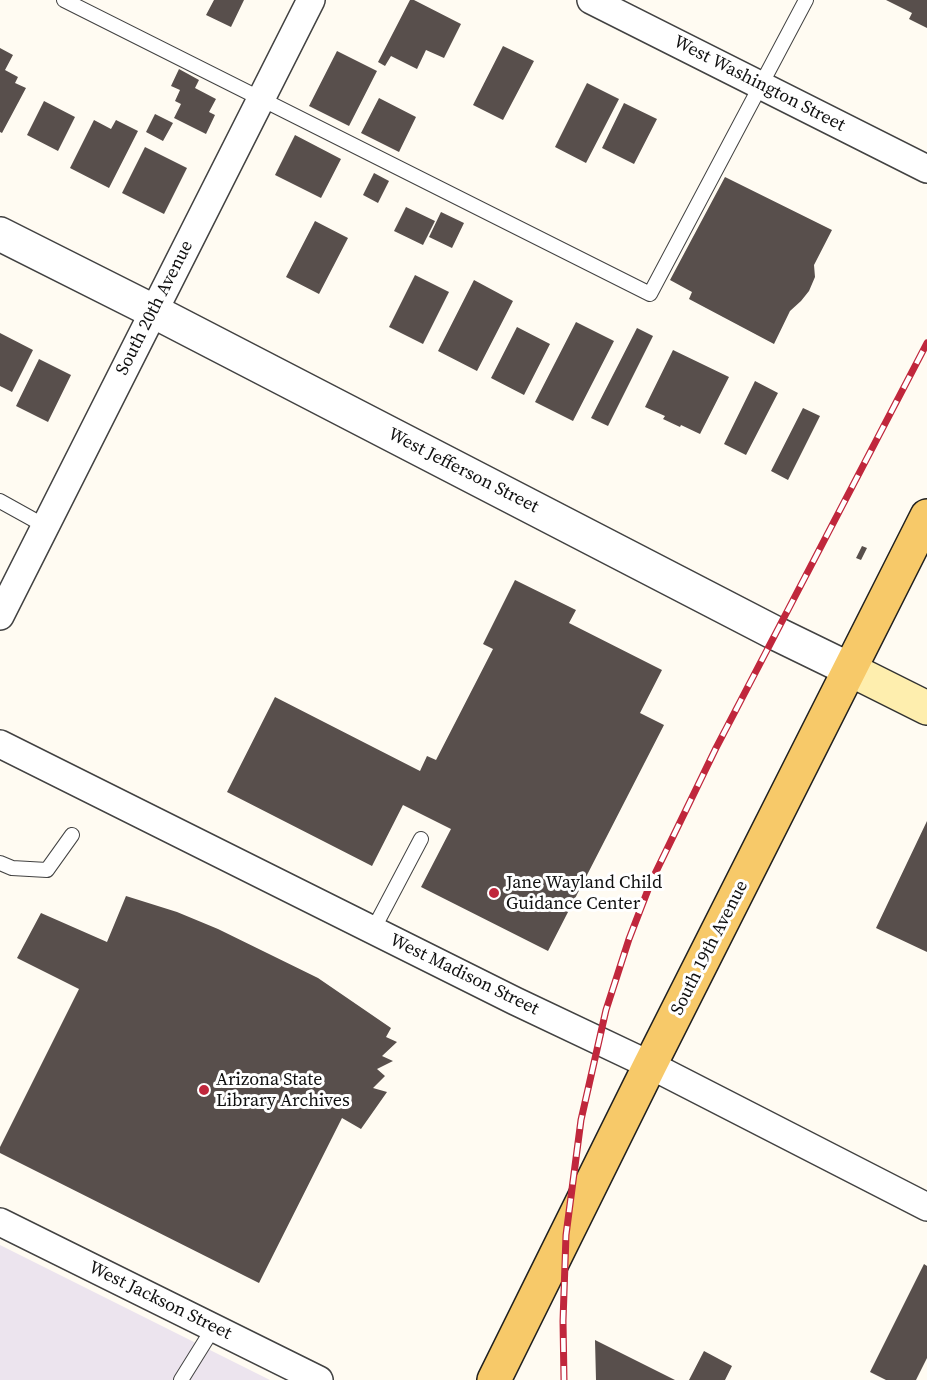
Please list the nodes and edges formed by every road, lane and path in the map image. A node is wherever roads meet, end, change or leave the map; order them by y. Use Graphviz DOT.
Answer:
graph roads {
  1 [pos="64,0"];
  2 [pos="311,0"];
  3 [pos="591,0"];
  4 [pos="806,0"];
  5 [pos="760,84"];
  6 [pos="260,98"];
  7 [pos="927,168"];
  8 [pos="0,234"];
  9 [pos="153,311"];
  10 [pos="0,501"];
  11 [pos="927,516"];
  12 [pos="45,526"];
  13 [pos="0,616"];
  14 [pos="851,669"];
  15 [pos="927,708"];
  16 [pos="0,744"];
  17 [pos="72,835"];
  18 [pos="421,839"];
  19 [pos="0,864"];
  20 [pos="373,930"];
  21 [pos="650,1065"];
  22 [pos="927,1208"];
  23 [pos="0,1222"];
  24 [pos="214,1327"];
  25 [pos="181,1380"];
  26 [pos="319,1380"];
  27 [pos="494,1380"];
  1 -- 6 [label="lane"];
  2 -- 6 [label="street, South 20th Avenue"];
  3 -- 5 [label="street, West Washington Street"];
  4 -- 5 [label="lane"];
  5 -- 6 [label="lane"];
  5 -- 7 [label="street, West Washington Street"];
  6 -- 9 [label="street, South 20th Avenue"];
  8 -- 9 [label="street, West Jefferson Street"];
  9 -- 12 [label="street, South 20th Avenue"];
  9 -- 14 [label="street, West Jefferson Street"];
  10 -- 12 [label="lane"];
  11 -- 14 [label="main road, South 19th Avenue"];
  12 -- 13 [label="street, South 20th Avenue"];
  14 -- 15 [label="main road, West Jefferson Street"];
  14 -- 21 [label="main road, South 19th Avenue"];
  16 -- 20 [label="street, West Madison Street"];
  17 -- 19 [label="lane"];
  18 -- 20 [label="lane"];
  20 -- 21 [label="street, West Madison Street"];
  21 -- 22 [label="street, West Madison Street"];
  21 -- 27 [label="main road, South 19th Avenue"];
  23 -- 24 [label="street, West Jackson Street"];
  24 -- 25 [label="lane"];
  24 -- 26 [label="street, West Jackson Street"];
}
